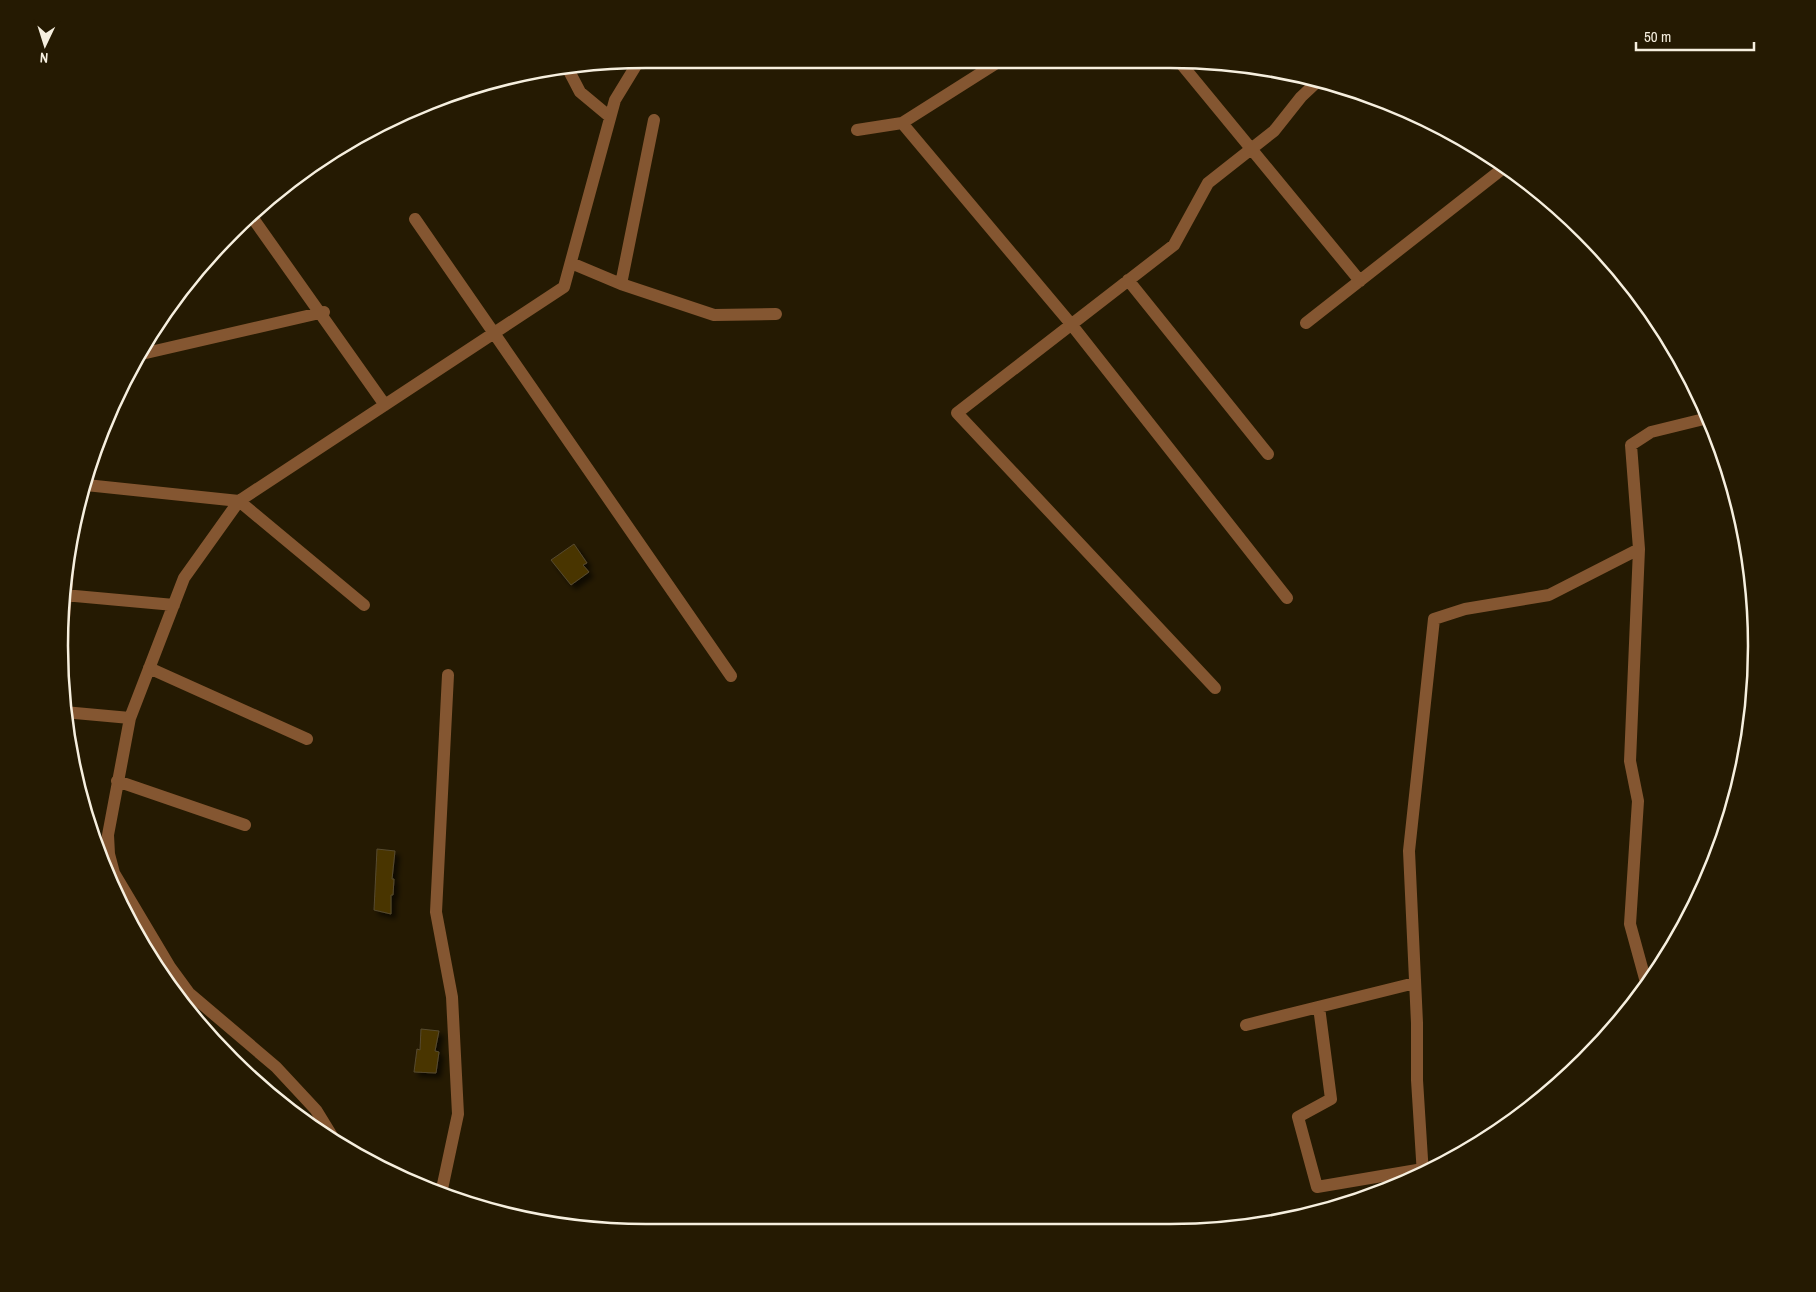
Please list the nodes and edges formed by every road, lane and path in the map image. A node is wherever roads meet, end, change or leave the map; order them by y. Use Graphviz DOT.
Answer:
graph roads {
  1 [pos="635,68"];
  2 [pos="989,68"];
  3 [pos="1185,68"];
  4 [pos="570,72"];
  5 [pos="1313,86"];
  6 [pos="610,117"];
  7 [pos="654,120"];
  8 [pos="902,122"];
  9 [pos="857,130"];
  10 [pos="1252,149"];
  11 [pos="1500,171"];
  12 [pos="416,219"];
  13 [pos="255,221"];
  14 [pos="571,263"];
  15 [pos="1128,280"];
  16 [pos="1360,281"];
  17 [pos="621,284"];
  18 [pos="322,312"];
  19 [pos="776,314"];
  20 [pos="1306,323"];
  21 [pos="1071,324"];
  22 [pos="494,333"];
  23 [pos="148,353"];
  24 [pos="385,405"];
  25 [pos="1702,420"];
  26 [pos="1268,454"];
  27 [pos="90,485"];
  28 [pos="238,501"];
  29 [pos="1639,549"];
  30 [pos="70,595"];
  31 [pos="1287,598"];
  32 [pos="174,605"];
  33 [pos="364,605"];
  34 [pos="149,668"];
  35 [pos="448,675"];
  36 [pos="731,676"];
  37 [pos="1215,688"];
  38 [pos="71,713"];
  39 [pos="130,718"];
  40 [pos="307,739"];
  41 [pos="117,781"];
  42 [pos="245,825"];
  43 [pos="112,868"];
  44 [pos="116,876"];
  45 [pos="1644,976"];
  46 [pos="1415,983"];
  47 [pos="1319,1007"];
  48 [pos="1246,1025"];
  49 [pos="327,1128"];
  50 [pos="1423,1166"];
  51 [pos="1403,1175"];
  52 [pos="442,1187"];
  1 -- 6 [label="street"];
  2 -- 8 [label="street"];
  3 -- 10 [label="street"];
  4 -- 6 [label="street"];
  5 -- 10 [label="street"];
  6 -- 14 [label="street"];
  7 -- 17 [label="street"];
  8 -- 9 [label="street"];
  8 -- 21 [label="street"];
  10 -- 15 [label="street"];
  10 -- 16 [label="street"];
  11 -- 16 [label="street"];
  12 -- 22 [label="street"];
  13 -- 18 [label="street"];
  14 -- 17 [label="street"];
  14 -- 22 [label="street"];
  15 -- 21 [label="street"];
  15 -- 26 [label="street"];
  16 -- 20 [label="street"];
  17 -- 19 [label="street"];
  18 -- 23 [label="street"];
  18 -- 24 [label="street"];
  21 -- 31 [label="street"];
  21 -- 37 [label="street"];
  22 -- 24 [label="street"];
  22 -- 36 [label="street"];
  24 -- 28 [label="street"];
  25 -- 29 [label="street"];
  27 -- 28 [label="street"];
  28 -- 32 [label="street"];
  28 -- 33 [label="street"];
  29 -- 45 [label="street"];
  29 -- 46 [label="street"];
  30 -- 32 [label="street"];
  32 -- 34 [label="street"];
  34 -- 39 [label="street"];
  34 -- 40 [label="street"];
  35 -- 52 [label="street"];
  38 -- 39 [label="street"];
  39 -- 41 [label="street"];
  41 -- 42 [label="street"];
  41 -- 43 [label="street"];
  44 -- 49 [label="street"];
  46 -- 47 [label="street"];
  46 -- 50 [label="street"];
  47 -- 48 [label="street"];
  47 -- 51 [label="street"];
}
